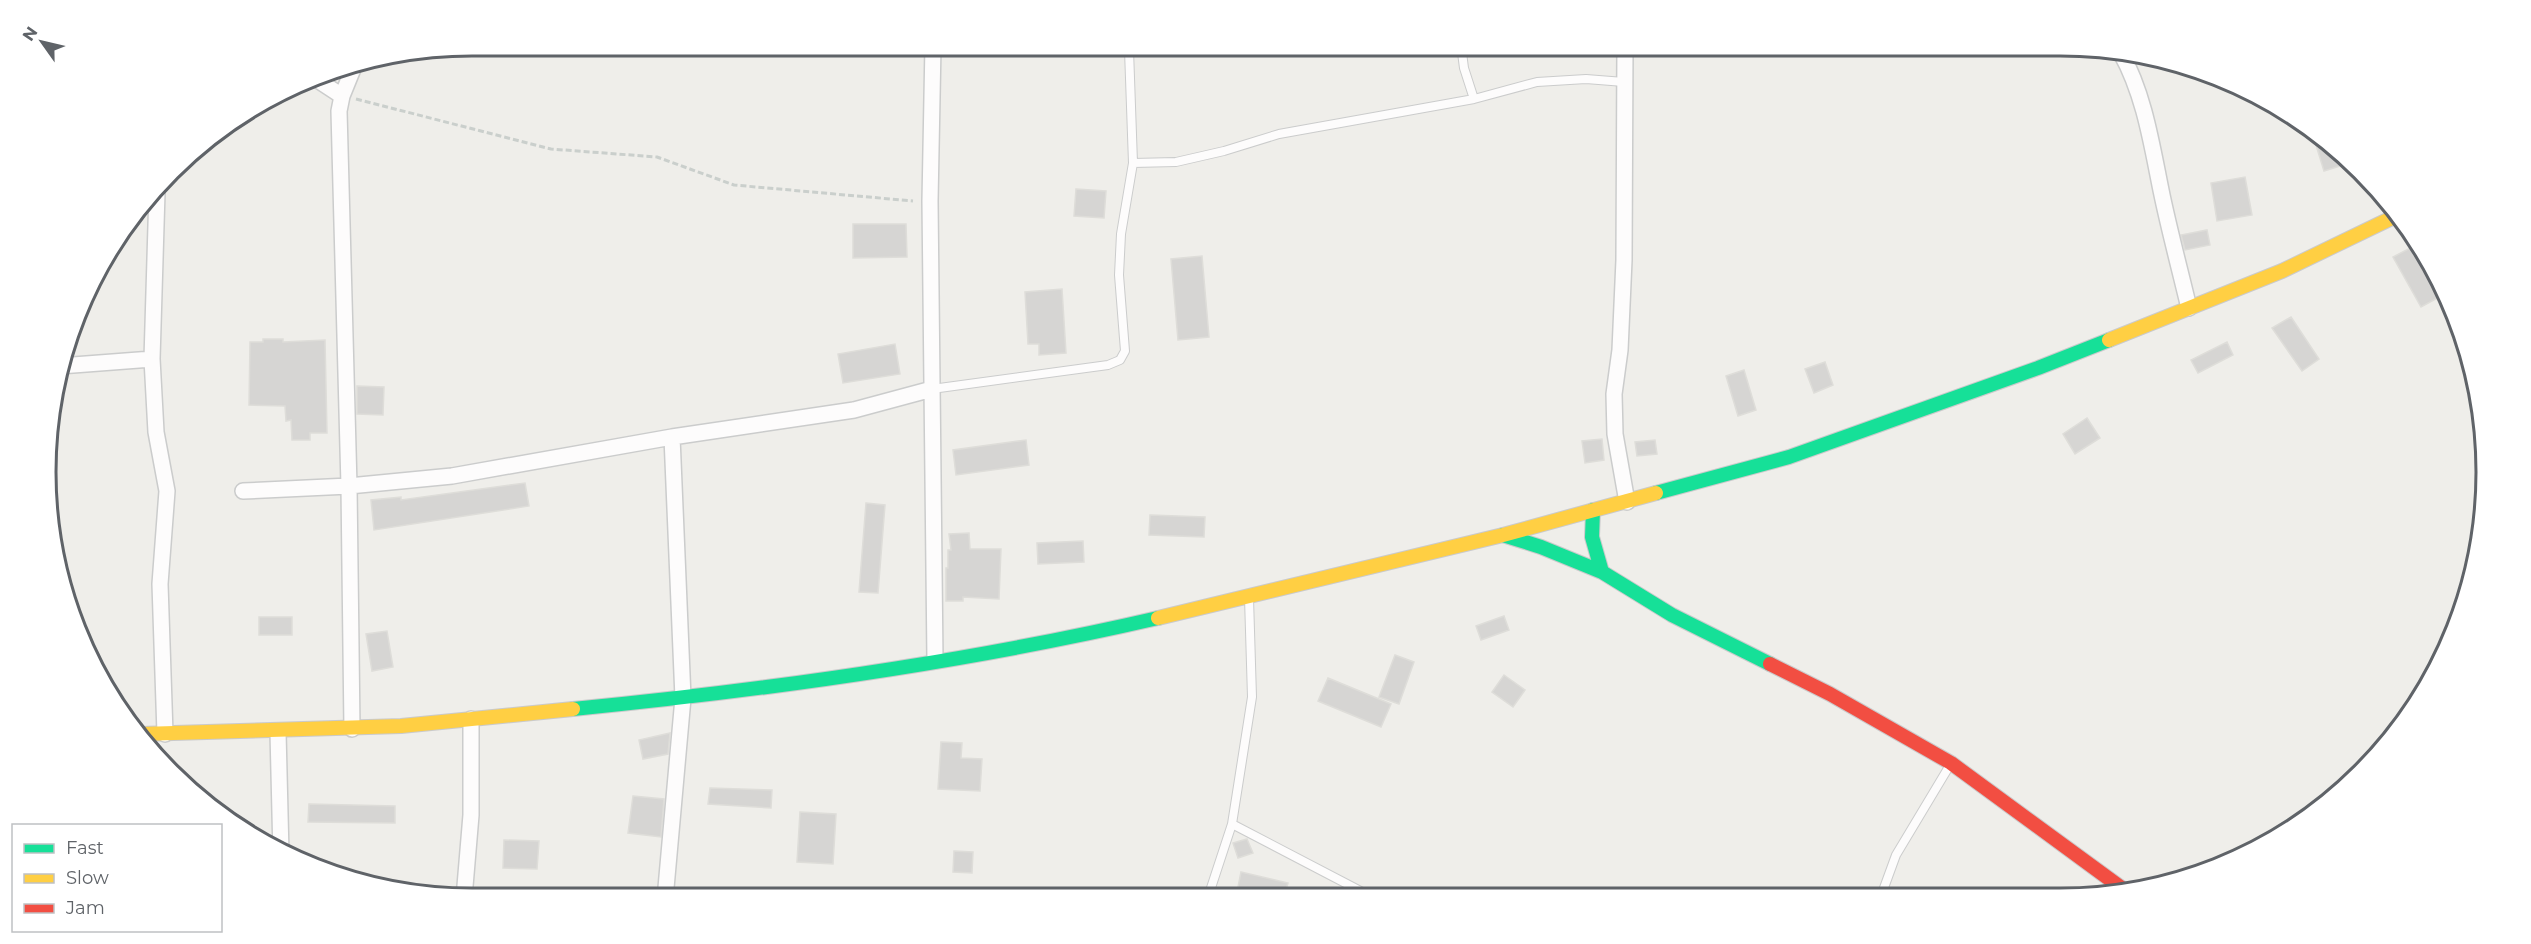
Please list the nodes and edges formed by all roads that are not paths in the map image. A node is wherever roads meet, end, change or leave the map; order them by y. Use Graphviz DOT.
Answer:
graph roads {
  1 [pos="933,56"];
  2 [pos="1129,56"];
  3 [pos="1462,56"];
  4 [pos="1625,56"];
  5 [pos="2126,61"];
  6 [pos="351,74"];
  7 [pos="1624,82"];
  8 [pos="322,84"];
  9 [pos="342,96"];
  10 [pos="1474,99"];
  11 [pos="1133,163"];
  12 [pos="157,200"];
  13 [pos="2390,219"];
  14 [pos="2189,308"];
  15 [pos="152,359"];
  16 [pos="70,365"];
  17 [pos="932,389"];
  18 [pos="672,437"];
  19 [pos="349,486"];
  20 [pos="243,491"];
  21 [pos="1627,502"];
  22 [pos="1593,510"];
  23 [pos="1503,535"];
  24 [pos="1602,572"];
  25 [pos="1249,596"];
  26 [pos="935,661"];
  27 [pos="682,698"];
  28 [pos="471,719"];
  29 [pos="352,729"];
  30 [pos="278,732"];
  31 [pos="148,734"];
  32 [pos="165,734"];
  33 [pos="1951,763"];
  34 [pos="1232,824"];
  35 [pos="281,842"];
  36 [pos="2114,885"];
  37 [pos="465,888"];
  38 [pos="666,888"];
  39 [pos="1211,888"];
  40 [pos="1355,888"];
  41 [pos="1884,888"];
  1 -- 17 [label="street"];
  2 -- 11 [label="lane"];
  3 -- 10 [label="lane"];
  4 -- 7 [label="street"];
  5 -- 14 [label="street"];
  6 -- 9 [label="street"];
  7 -- 10 [label="lane"];
  7 -- 21 [label="street"];
  8 -- 9 [label="street"];
  9 -- 19 [label="street"];
  10 -- 11 [label="lane"];
  11 -- 17 [label="lane"];
  12 -- 15 [label="street"];
  13 -- 14 [label="main road"];
  14 -- 21 [label="main road"];
  15 -- 16 [label="street"];
  15 -- 32 [label="street"];
  17 -- 18 [label="street"];
  17 -- 26 [label="street"];
  18 -- 19 [label="street"];
  18 -- 27 [label="street"];
  19 -- 20 [label="street"];
  19 -- 29 [label="street"];
  21 -- 22 [label="main road"];
  22 -- 23 [label="main road"];
  22 -- 24 [label="main road"];
  23 -- 24 [label="main road"];
  23 -- 25 [label="main road"];
  24 -- 33 [label="main road"];
  25 -- 26 [label="main road"];
  25 -- 34 [label="lane"];
  26 -- 27 [label="main road"];
  27 -- 28 [label="main road"];
  27 -- 38 [label="street"];
  28 -- 29 [label="main road"];
  28 -- 37 [label="street"];
  29 -- 30 [label="main road"];
  30 -- 32 [label="main road"];
  30 -- 35 [label="street"];
  31 -- 32 [label="main road"];
  33 -- 36 [label="main road"];
  33 -- 41 [label="lane"];
  34 -- 39 [label="lane"];
  34 -- 40 [label="lane"];
}
